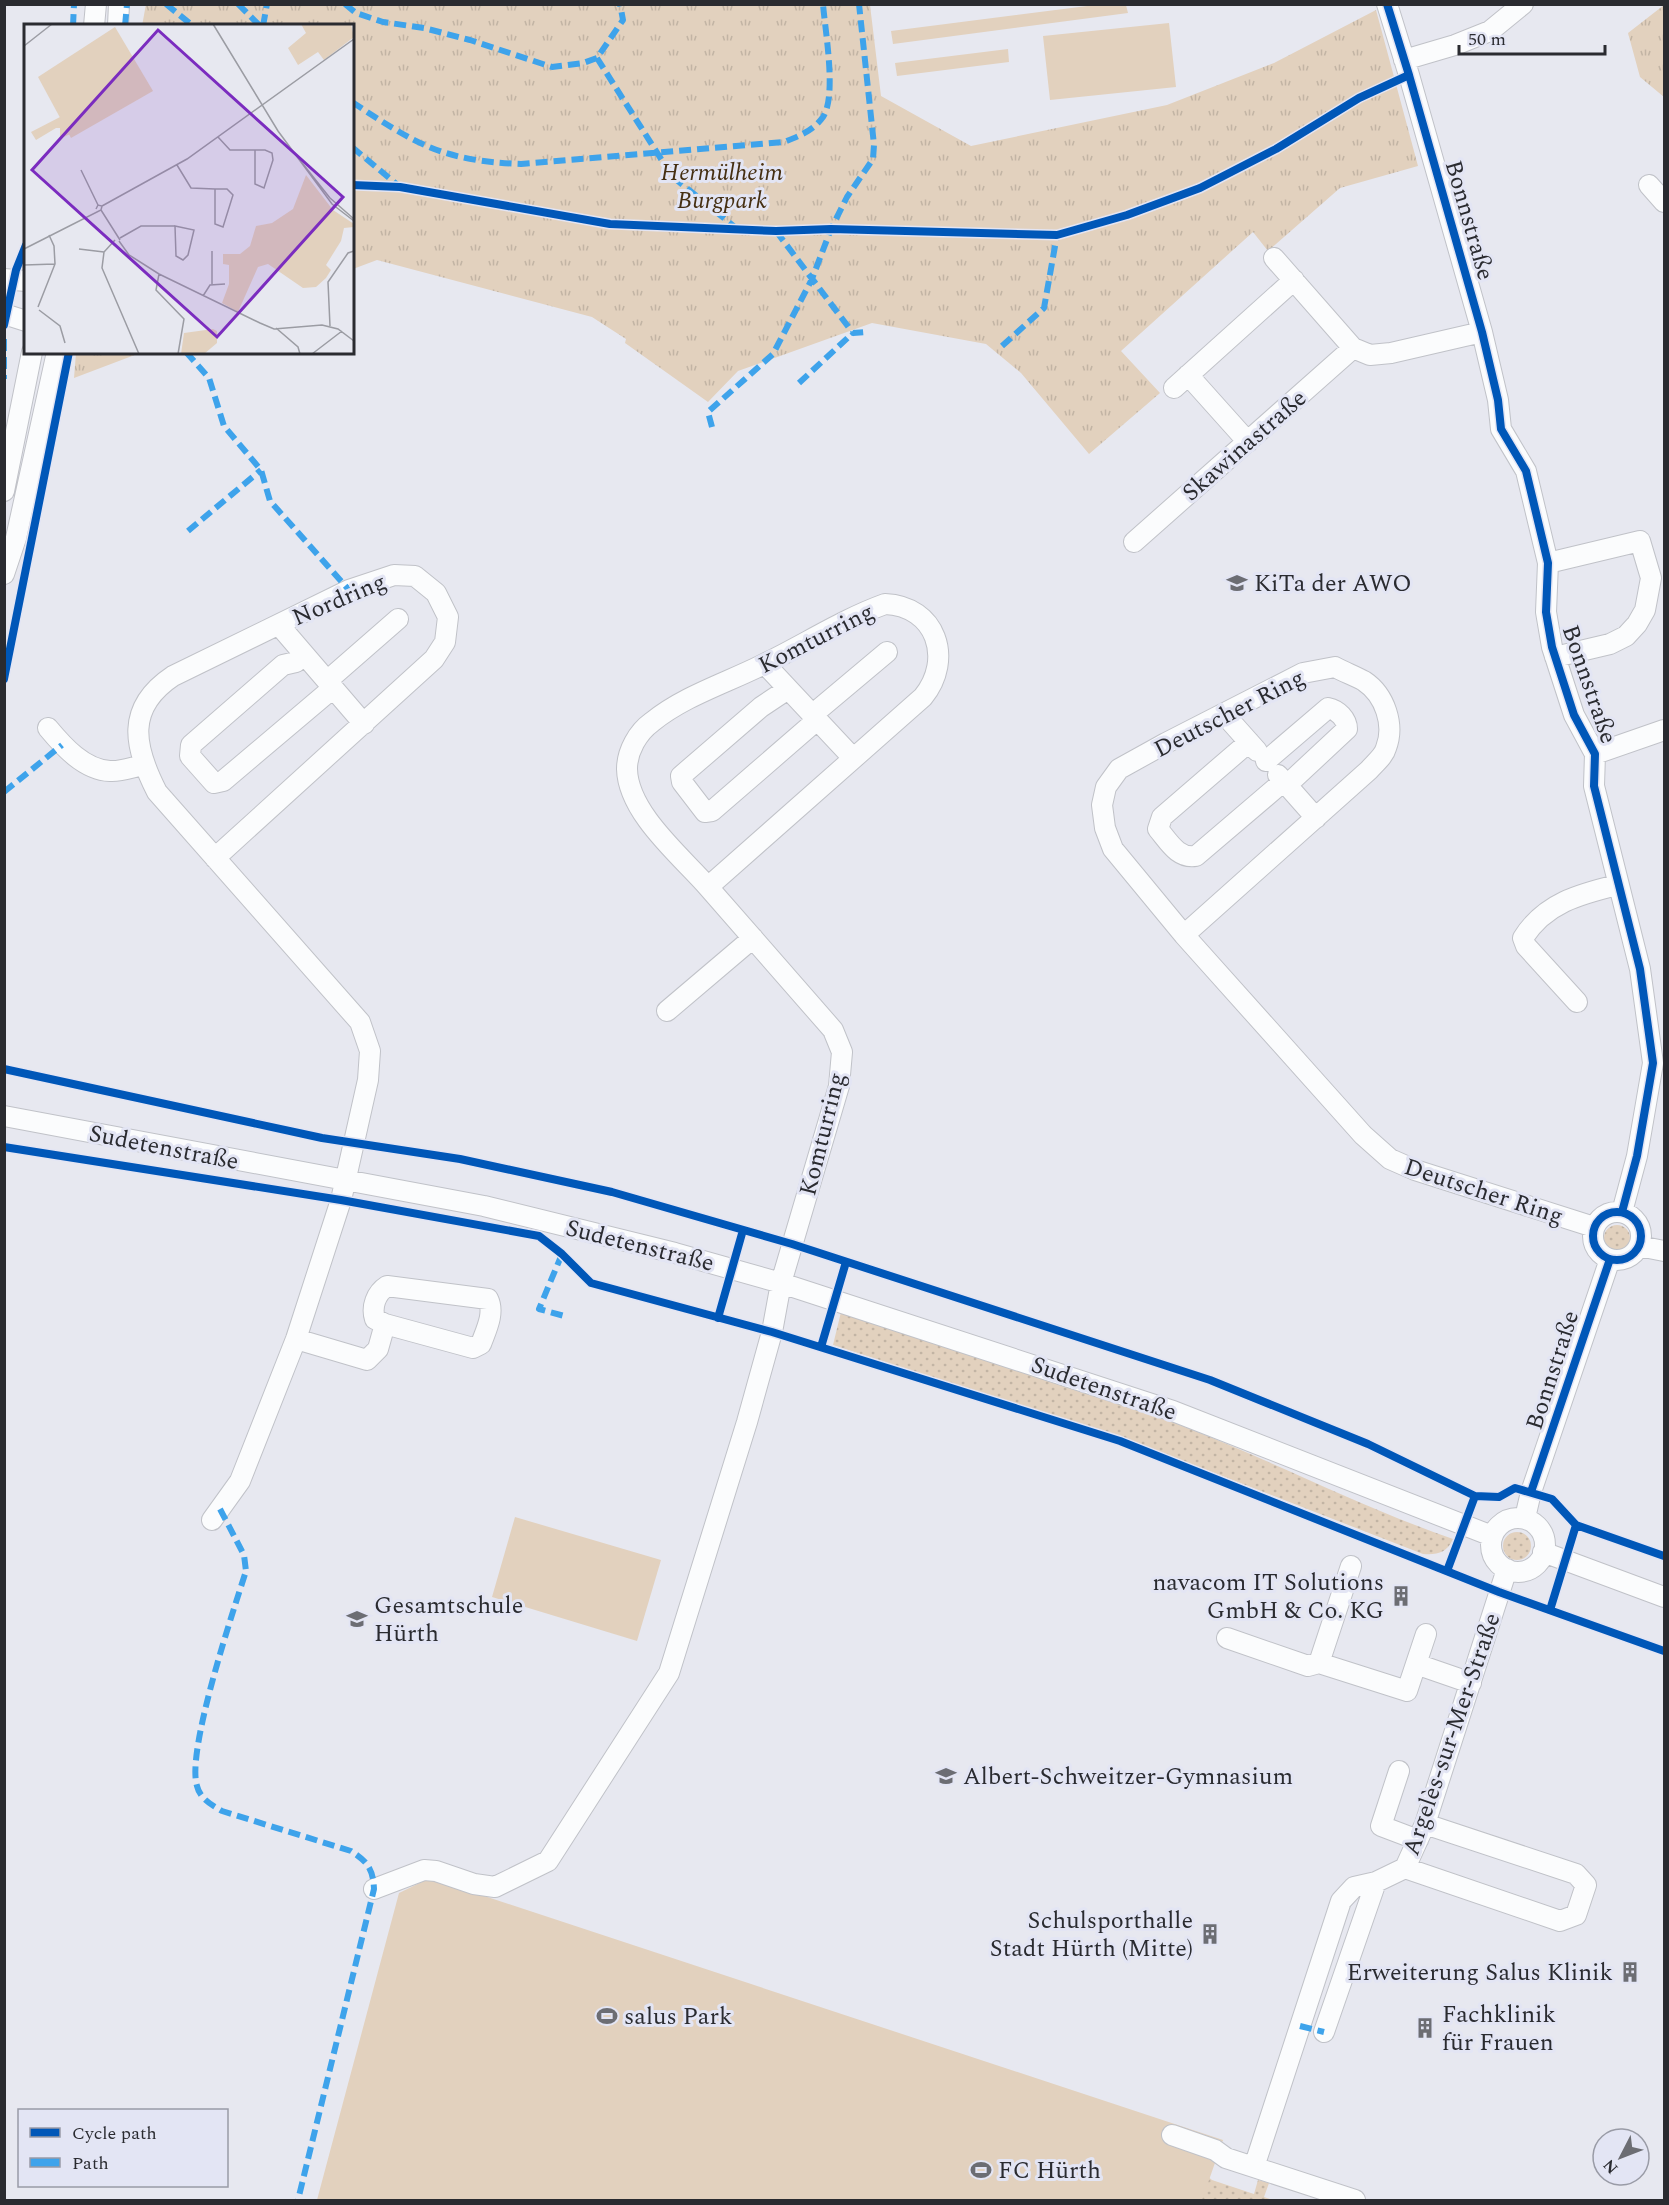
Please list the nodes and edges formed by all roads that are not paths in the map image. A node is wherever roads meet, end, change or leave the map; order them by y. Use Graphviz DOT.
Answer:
graph roads {
  1 [pos="96,4"];
  2 [pos="119,4"];
  3 [pos="1386,4"];
  4 [pos="1523,4"];
  5 [pos="94,24"];
  6 [pos="118,24"];
  7 [pos="1404,60"];
  8 [pos="1649,185"];
  9 [pos="1665,202"];
  10 [pos="1274,258"];
  11 [pos="4,279"];
  12 [pos="1294,280"];
  13 [pos="24,281"];
  14 [pos="4,314"];
  15 [pos="24,320"];
  16 [pos="1482,332"];
  17 [pos="1353,348"];
  18 [pos="32,354"];
  19 [pos="57,354"];
  20 [pos="1248,442"];
  21 [pos="4,491"];
  22 [pos="1134,542"];
  23 [pos="1548,563"];
  24 [pos="4,574"];
  25 [pos="398,619"];
  26 [pos="279,625"];
  27 [pos="887,652"];
  28 [pos="304,654"];
  29 [pos="1555,657"];
  30 [pos="765,664"];
  31 [pos="330,684"];
  32 [pos="788,689"];
  33 [pos="1224,714"];
  34 [pos="815,717"];
  35 [pos="364,724"];
  36 [pos="48,728"];
  37 [pos="1665,730"];
  38 [pos="1249,742"];
  39 [pos="1595,754"];
  40 [pos="853,758"];
  41 [pos="1266,761"];
  42 [pos="144,765"];
  43 [pos="1285,783"];
  44 [pos="1316,818"];
  45 [pos="215,858"];
  46 [pos="1617,885"];
  47 [pos="708,887"];
  48 [pos="1184,935"];
  49 [pos="753,938"];
  50 [pos="1577,1002"];
  51 [pos="667,1011"];
  52 [pos="4,1116"];
  53 [pos="347,1179"];
  54 [pos="1622,1212"];
  55 [pos="1594,1227"];
  56 [pos="1639,1246"];
  57 [pos="1665,1251"];
  58 [pos="1610,1259"];
  59 [pos="781,1282"];
  60 [pos="385,1324"];
  61 [pos="296,1339"];
  62 [pos="1525,1518"];
  63 [pos="212,1520"];
  64 [pos="1492,1536"];
  65 [pos="1543,1552"];
  66 [pos="1351,1566"];
  67 [pos="1507,1569"];
  68 [pos="1665,1597"];
  69 [pos="1426,1634"];
  70 [pos="1227,1638"];
  71 [pos="1319,1663"];
  72 [pos="1416,1664"];
  73 [pos="1471,1683"];
  74 [pos="1399,1771"];
  75 [pos="1421,1832"];
  76 [pos="1405,1868"];
  77 [pos="1376,1882"];
  78 [pos="374,1889"];
  79 [pos="1324,2032"];
  80 [pos="1172,2135"];
  81 [pos="1254,2167"];
  82 [pos="1355,2200"];
  1 -- 5 [label="street"];
  2 -- 6 [label="street"];
  3 -- 7 [label="street, Bonnstraße"];
  4 -- 7 [label="street"];
  7 -- 16 [label="street, Bonnstraße"];
  8 -- 9 [label="street"];
  10 -- 12 [label="street"];
  11 -- 13 [label="street"];
  12 -- 17 [label="street"];
  12 -- 20 [label="street"];
  14 -- 15 [label="street"];
  16 -- 17 [label="street"];
  16 -- 23 [label="street, Bonnstraße"];
  17 -- 20 [label="street, Skawinastraße"];
  18 -- 21 [label="street"];
  19 -- 24 [label="street"];
  20 -- 22 [label="street, Skawinastraße"];
  23 -- 29 [label="street, Bonnstraße"];
  23 -- 29 [label="street"];
  25 -- 31 [label="street"];
  26 -- 28 [label="street"];
  26 -- 35 [label="street, Nordring"];
  26 -- 42 [label="street, Nordring"];
  27 -- 34 [label="street"];
  28 -- 31 [label="street"];
  28 -- 31 [label="street"];
  29 -- 39 [label="street, Bonnstraße"];
  30 -- 32 [label="street"];
  30 -- 40 [label="street, Komturring"];
  30 -- 47 [label="street, Komturring"];
  31 -- 35 [label="street"];
  32 -- 34 [label="street"];
  32 -- 34 [label="street"];
  33 -- 38 [label="street"];
  33 -- 44 [label="street, Deutscher Ring"];
  33 -- 48 [label="street, Deutscher Ring"];
  34 -- 40 [label="street"];
  35 -- 45 [label="street, Nordring"];
  36 -- 42 [label="street"];
  37 -- 39 [label="street"];
  38 -- 41 [label="street"];
  38 -- 43 [label="street"];
  39 -- 46 [label="street, Bonnstraße"];
  40 -- 47 [label="street, Komturring"];
  41 -- 43 [label="street"];
  41 -- 43 [label="street"];
  42 -- 45 [label="street, Nordring"];
  43 -- 44 [label="street"];
  44 -- 48 [label="street, Deutscher Ring"];
  45 -- 53 [label="street, Nordring"];
  46 -- 50 [label="street"];
  46 -- 54 [label="street, Bonnstraße"];
  47 -- 49 [label="street, Komturring"];
  48 -- 55 [label="street, Deutscher Ring"];
  49 -- 51 [label="street"];
  49 -- 59 [label="street, Komturring"];
  52 -- 53 [label="street, Sudetenstraße"];
  53 -- 59 [label="street, Sudetenstraße"];
  53 -- 61 [label="street, Nordring"];
  54 -- 55 [label="street"];
  54 -- 56 [label="street"];
  55 -- 58 [label="street"];
  56 -- 57 [label="street"];
  56 -- 58 [label="street"];
  58 -- 62 [label="street, Bonnstraße"];
  59 -- 64 [label="street, Sudetenstraße"];
  59 -- 78 [label="street, Komturring"];
  60 -- 60 [label="street"];
  60 -- 61 [label="street"];
  61 -- 63 [label="street, Nordring"];
  62 -- 64 [label="street"];
  62 -- 65 [label="street"];
  64 -- 67 [label="street"];
  65 -- 67 [label="street"];
  65 -- 68 [label="street"];
  66 -- 71 [label="street"];
  67 -- 73 [label="street, Argelès-sur-Mer-Straße"];
  69 -- 72 [label="street"];
  70 -- 71 [label="street"];
  71 -- 72 [label="street"];
  72 -- 73 [label="street"];
  73 -- 75 [label="street, Argelès-sur-Mer-Straße"];
  74 -- 75 [label="street"];
  75 -- 76 [label="street, Argelès-sur-Mer-Straße"];
  75 -- 76 [label="street"];
  76 -- 77 [label="street, Argelès-sur-Mer-Straße"];
  77 -- 79 [label="street"];
  77 -- 81 [label="street, Argelès-sur-Mer-Straße"];
  80 -- 81 [label="street"];
  81 -- 82 [label="street"];
}
